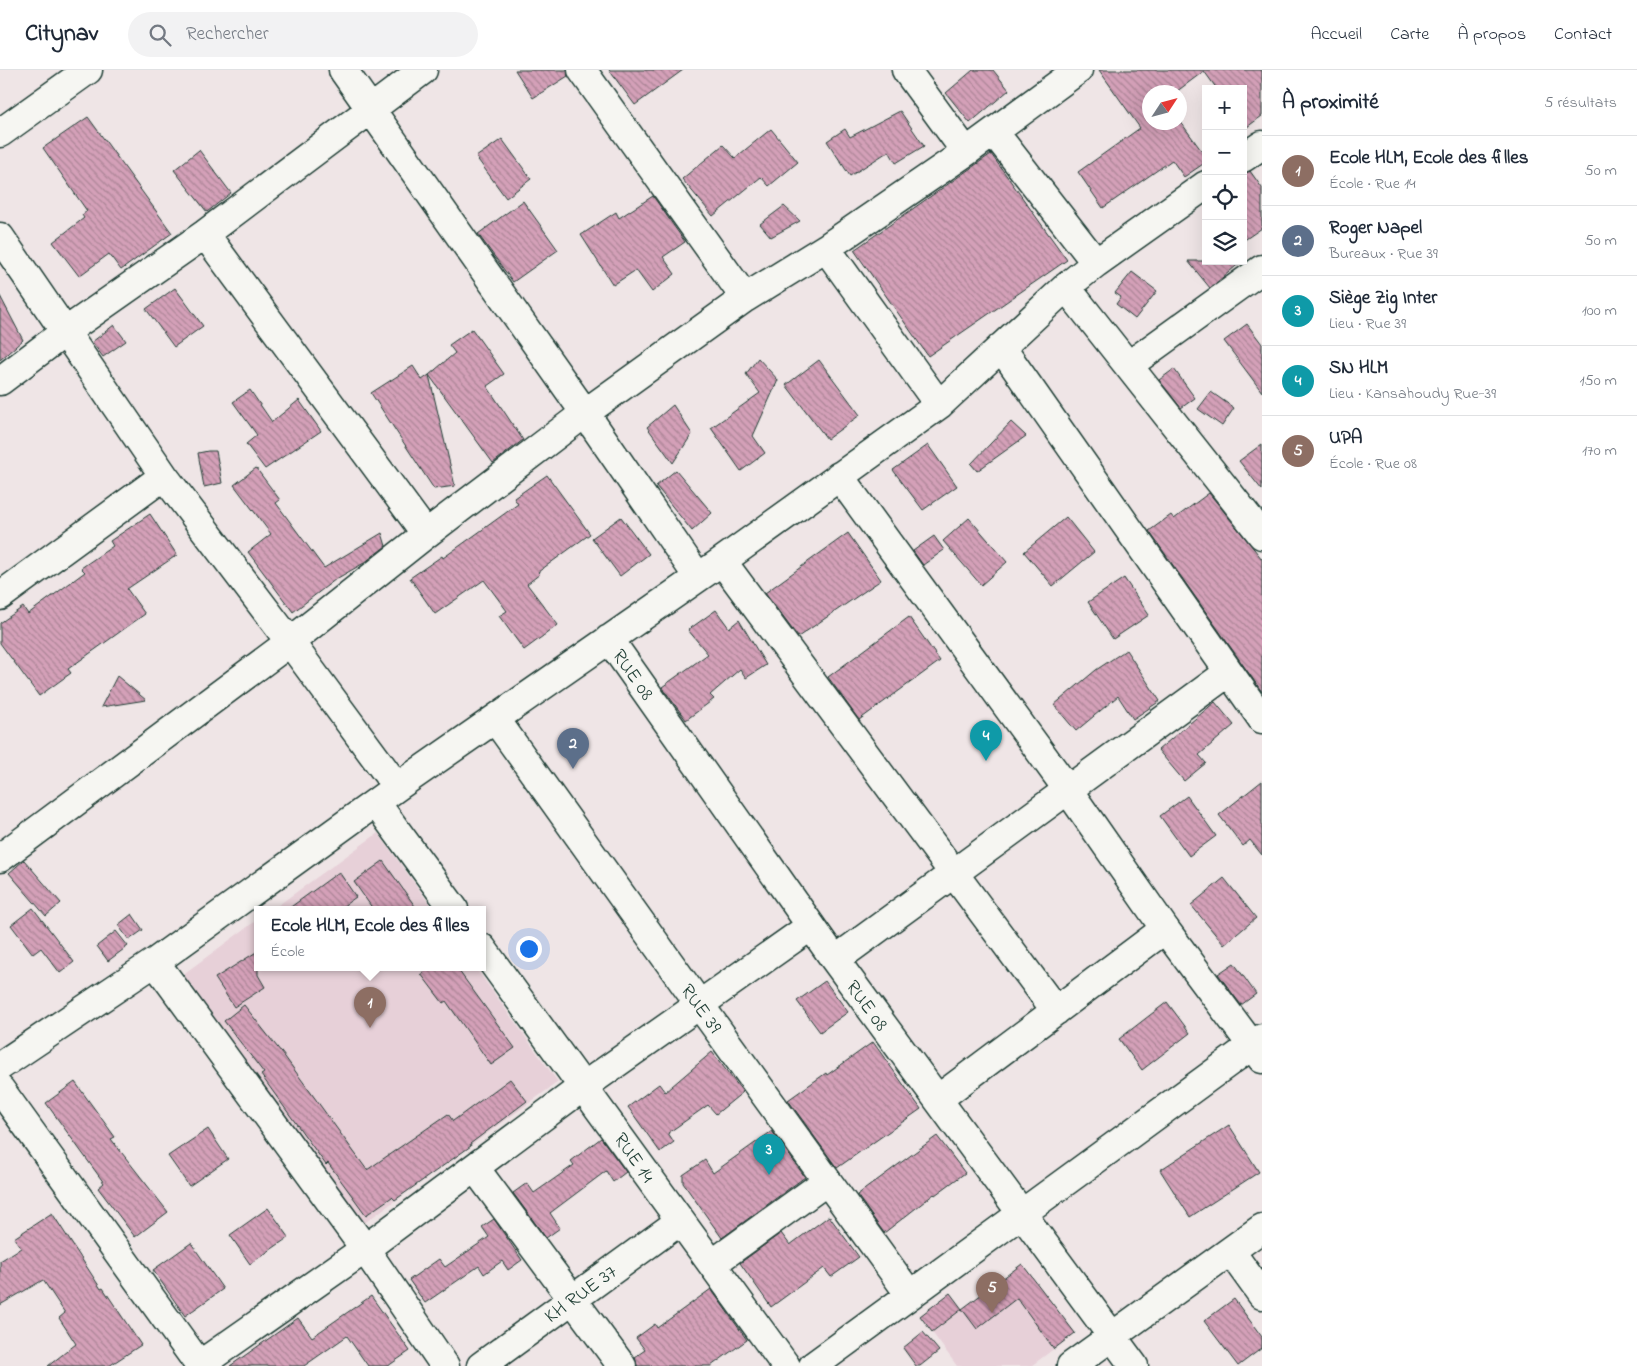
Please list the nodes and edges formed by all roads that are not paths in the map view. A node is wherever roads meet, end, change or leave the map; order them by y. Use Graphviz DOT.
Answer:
graph roads {
  1 [pos="88,70"];
  2 [pos="343,70"];
  3 [pos="424,70"];
  4 [pos="582,70"];
  5 [pos="906,70"];
  6 [pos="1078,70"];
  7 [pos="370,110"];
  8 [pos="994,132"];
  9 [pos="0,133"];
  10 [pos="1262,145"];
  11 [pos="966,152"];
  12 [pos="1247,155"];
  13 [pos="1202,188"];
  14 [pos="205,234"];
  15 [pos="0,238"];
  16 [pos="826,248"];
  17 [pos="1096,263"];
  18 [pos="1262,269"];
  19 [pos="1066,287"];
  20 [pos="746,298"];
  21 [pos="66,332"];
  22 [pos="1001,347"];
  23 [pos="1129,365"];
  24 [pos="0,381"];
  25 [pos="939,405"];
  26 [pos="586,413"];
  27 [pos="164,476"];
  28 [pos="839,476"];
  29 [pos="1258,522"];
  30 [pos="426,534"];
  31 [pos="722,561"];
  32 [pos="698,577"];
  33 [pos="0,596"];
  34 [pos="609,639"];
  35 [pos="290,642"];
  36 [pos="1229,672"];
  37 [pos="1262,719"];
  38 [pos="496,720"];
  39 [pos="1068,790"];
  40 [pos="386,795"];
  41 [pos="0,858"];
  42 [pos="954,872"];
  43 [pos="452,906"];
  44 [pos="811,926"];
  45 [pos="1166,929"];
  46 [pos="486,953"];
  47 [pos="835,960"];
  48 [pos="155,962"];
  49 [pos="699,1004"];
  50 [pos="1056,1011"];
  51 [pos="1259,1047"];
  52 [pos="0,1066"];
  53 [pos="584,1086"];
  54 [pos="0,1089"];
  55 [pos="938,1099"];
  56 [pos="475,1168"];
  57 [pos="827,1181"];
  58 [pos="1022,1213"];
  59 [pos="680,1221"];
  60 [pos="1262,1228"];
  61 [pos="365,1249"];
  62 [pos="1231,1252"];
  63 [pos="712,1264"];
  64 [pos="910,1295"];
  65 [pos="1262,1295"];
  66 [pos="572,1299"];
  67 [pos="1112,1336"];
  68 [pos="199,1366"];
  69 [pos="445,1366"];
  70 [pos="481,1366"];
  71 [pos="622,1366"];
  72 [pos="786,1366"];
  73 [pos="813,1366"];
  74 [pos="1071,1366"];
  75 [pos="1134,1366"];
  1 -- 9 [label="street"];
  2 -- 7 [label="street"];
  3 -- 7 [label="street"];
  4 -- 20 [label="street"];
  5 -- 11 [label="street"];
  6 -- 8 [label="street"];
  7 -- 14 [label="street"];
  7 -- 26 [label="street"];
  8 -- 11 [label="street"];
  8 -- 17 [label="street"];
  10 -- 12 [label="street"];
  11 -- 16 [label="street"];
  13 -- 17 [label="street"];
  14 -- 21 [label="street"];
  14 -- 30 [label="street"];
  15 -- 21 [label="street"];
  16 -- 20 [label="street"];
  16 -- 25 [label="street"];
  17 -- 19 [label="street"];
  18 -- 23 [label="street"];
  19 -- 22 [label="street"];
  19 -- 23 [label="street"];
  20 -- 26 [label="street"];
  21 -- 24 [label="street"];
  21 -- 27 [label="street"];
  22 -- 25 [label="street"];
  22 -- 36 [label="street"];
  23 -- 29 [label="street"];
  25 -- 28 [label="street"];
  26 -- 30 [label="street"];
  26 -- 32 [label="street"];
  27 -- 33 [label="street"];
  27 -- 35 [label="street"];
  28 -- 31 [label="street"];
  28 -- 39 [label="street"];
  30 -- 35 [label="street"];
  31 -- 32 [label="street"];
  31 -- 42 [label="street"];
  32 -- 34 [label="street"];
  34 -- 38 [label="street"];
  34 -- 44 [label="street, RUE 08"];
  35 -- 40 [label="street"];
  35 -- 41 [label="street"];
  36 -- 37 [label="street"];
  36 -- 39 [label="street"];
  38 -- 40 [label="street"];
  38 -- 49 [label="street, RUE 39"];
  39 -- 42 [label="street"];
  39 -- 45 [label="street"];
  40 -- 43 [label="street"];
  40 -- 48 [label="street"];
  42 -- 47 [label="street"];
  42 -- 50 [label="street"];
  44 -- 47 [label="street, RUE 08"];
  44 -- 49 [label="street"];
  45 -- 50 [label="street"];
  45 -- 51 [label="street"];
  46 -- 53 [label="street, RUE 14"];
  47 -- 55 [label="street, RUE 08"];
  48 -- 52 [label="street"];
  48 -- 61 [label="street"];
  49 -- 53 [label="street"];
  49 -- 57 [label="street, RUE 39"];
  50 -- 55 [label="street"];
  51 -- 58 [label="street"];
  53 -- 56 [label="street"];
  53 -- 59 [label="street, RUE 14"];
  54 -- 68 [label="street"];
  55 -- 58 [label="street, RUE 08"];
  56 -- 61 [label="street"];
  56 -- 66 [label="street"];
  57 -- 63 [label="street"];
  57 -- 64 [label="street, RUE 39"];
  58 -- 64 [label="street"];
  58 -- 67 [label="street, RUE 08"];
  59 -- 63 [label="street, RUE 14"];
  59 -- 66 [label="street, KH RUE 37"];
  60 -- 62 [label="street"];
  61 -- 68 [label="street"];
  61 -- 69 [label="street"];
  62 -- 65 [label="street"];
  62 -- 67 [label="street"];
  63 -- 72 [label="street, RUE 14"];
  64 -- 73 [label="street"];
  66 -- 70 [label="street, KH RUE 37"];
  66 -- 71 [label="street"];
  67 -- 74 [label="street"];
  67 -- 75 [label="street, RUE 08"];
}
